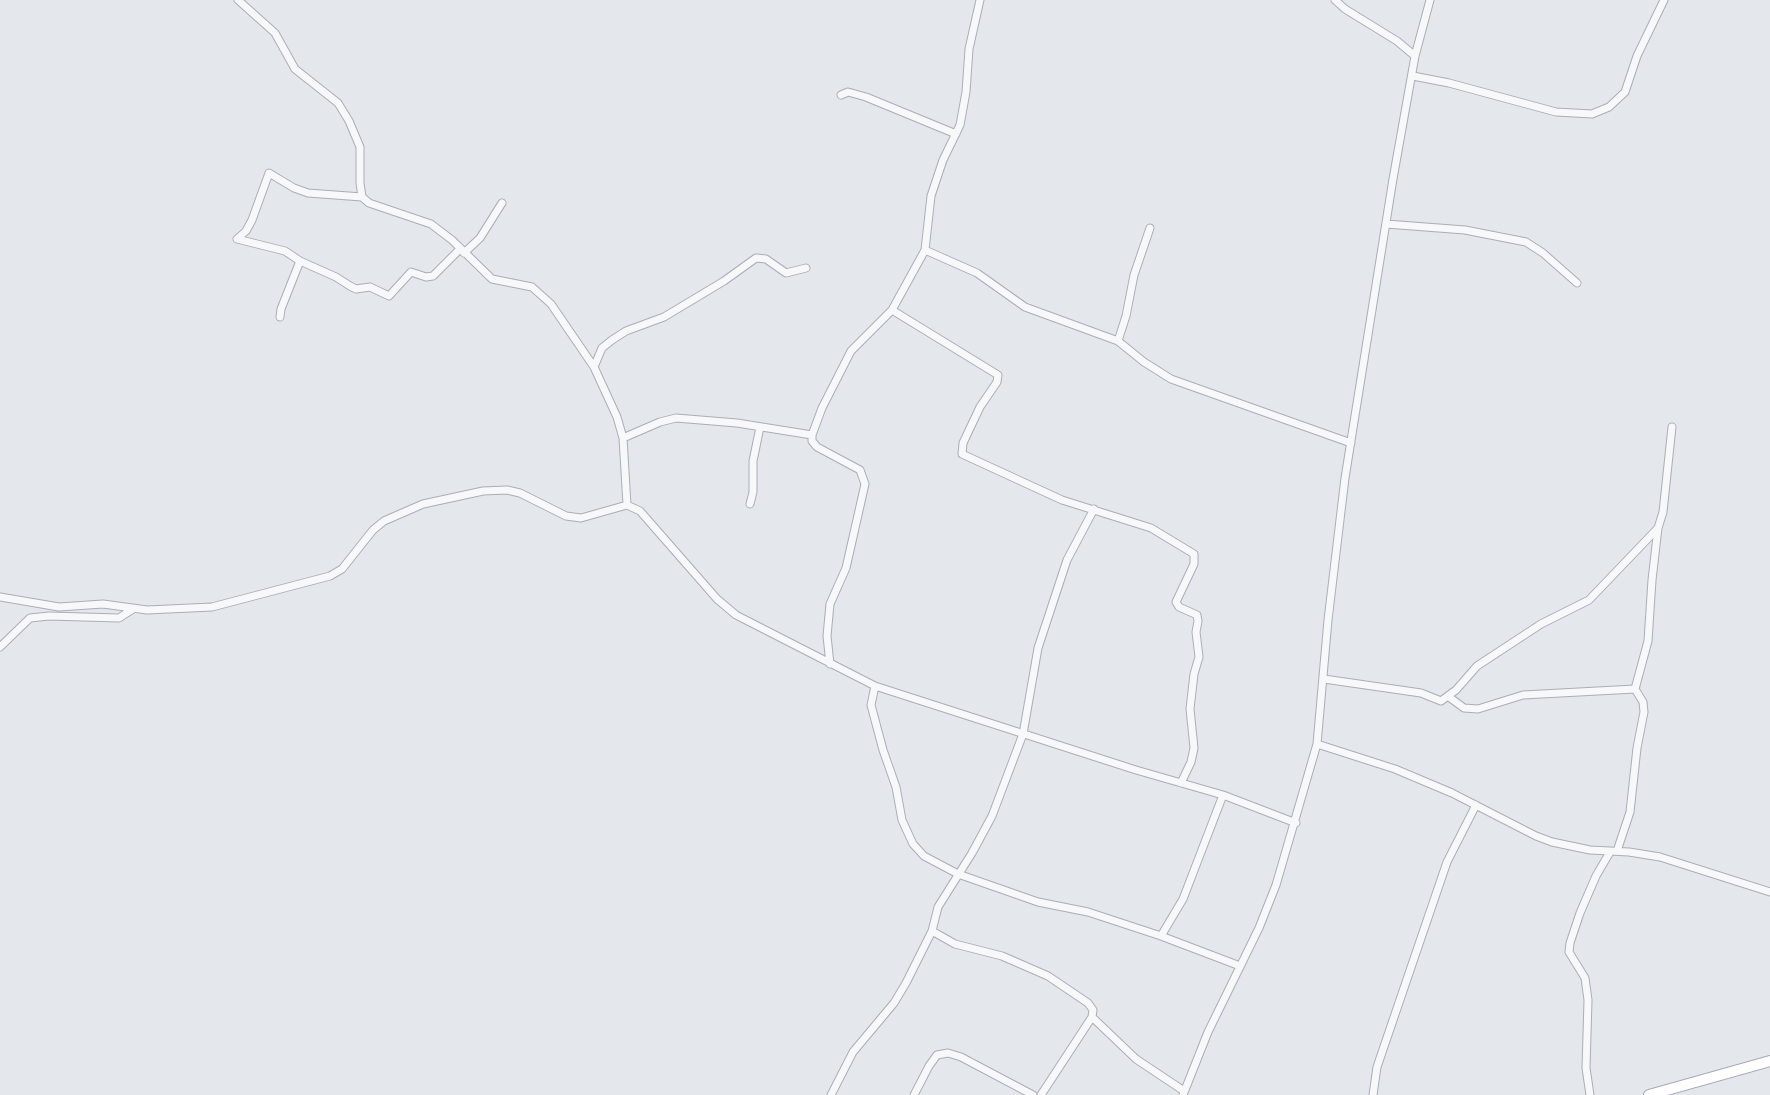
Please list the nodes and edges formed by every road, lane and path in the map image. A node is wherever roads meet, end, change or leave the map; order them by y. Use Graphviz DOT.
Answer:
graph roads {
  1 [pos="238,0"];
  2 [pos="980,0"];
  3 [pos="1335,0"];
  4 [pos="1430,0"];
  5 [pos="1664,0"];
  6 [pos="1415,56"];
  7 [pos="1413,76"];
  8 [pos="841,95"];
  9 [pos="956,134"];
  10 [pos="362,197"];
  11 [pos="502,203"];
  12 [pos="1386,224"];
  13 [pos="1150,228"];
  14 [pos="925,250"];
  15 [pos="462,251"];
  16 [pos="300,261"];
  17 [pos="806,268"];
  18 [pos="1577,283"];
  19 [pos="892,310"];
  20 [pos="280,317"];
  21 [pos="1118,341"];
  22 [pos="594,367"];
  23 [pos="760,427"];
  24 [pos="1672,427"];
  25 [pos="812,435"];
  26 [pos="623,438"];
  27 [pos="1351,443"];
  28 [pos="750,504"];
  29 [pos="627,505"];
  30 [pos="1094,508"];
  31 [pos="1658,528"];
  32 [pos="0,597"];
  33 [pos="133,609"];
  34 [pos="0,647"];
  35 [pos="830,664"];
  36 [pos="1324,679"];
  37 [pos="875,686"];
  38 [pos="1635,689"];
  39 [pos="1449,697"];
  40 [pos="1023,734"];
  41 [pos="1317,744"];
  42 [pos="1181,783"];
  43 [pos="1223,795"];
  44 [pos="1476,805"];
  45 [pos="1296,823"];
  46 [pos="1614,852"];
  47 [pos="958,874"];
  48 [pos="1770,892"];
  49 [pos="932,930"];
  50 [pos="1161,936"];
  51 [pos="1240,966"];
  52 [pos="1092,1017"];
  53 [pos="1770,1061"];
  54 [pos="1184,1093"];
  55 [pos="831,1095"];
  56 [pos="914,1095"];
  57 [pos="1033,1095"];
  58 [pos="1041,1095"];
  59 [pos="1373,1095"];
  60 [pos="1590,1095"];
  61 [pos="1649,1095"];
  1 -- 10 [label="street"];
  2 -- 9 [label="street"];
  3 -- 6 [label="street"];
  4 -- 6 [label="street"];
  5 -- 7 [label="street"];
  6 -- 7 [label="street"];
  7 -- 12 [label="street"];
  8 -- 9 [label="street"];
  9 -- 14 [label="street"];
  10 -- 15 [label="street"];
  10 -- 16 [label="street"];
  11 -- 15 [label="street"];
  12 -- 18 [label="street"];
  12 -- 27 [label="street"];
  13 -- 21 [label="street"];
  14 -- 19 [label="street"];
  14 -- 21 [label="street"];
  15 -- 16 [label="street"];
  15 -- 22 [label="street"];
  16 -- 20 [label="street"];
  17 -- 22 [label="street"];
  19 -- 25 [label="street"];
  19 -- 30 [label="street"];
  21 -- 27 [label="street"];
  22 -- 26 [label="street"];
  23 -- 25 [label="street"];
  23 -- 26 [label="street"];
  23 -- 28 [label="street"];
  24 -- 31 [label="street"];
  25 -- 35 [label="street"];
  26 -- 29 [label="street"];
  27 -- 36 [label="street"];
  29 -- 33 [label="street"];
  29 -- 35 [label="street"];
  30 -- 40 [label="street"];
  30 -- 42 [label="street"];
  31 -- 38 [label="street"];
  31 -- 39 [label="street"];
  32 -- 33 [label="street"];
  33 -- 34 [label="street"];
  35 -- 37 [label="street"];
  36 -- 39 [label="street"];
  36 -- 41 [label="street"];
  37 -- 40 [label="street"];
  37 -- 47 [label="street"];
  38 -- 39 [label="street"];
  38 -- 46 [label="street"];
  40 -- 42 [label="street"];
  40 -- 47 [label="street"];
  41 -- 44 [label="street"];
  41 -- 45 [label="street"];
  42 -- 43 [label="street"];
  43 -- 45 [label="street"];
  43 -- 50 [label="street"];
  44 -- 46 [label="street"];
  44 -- 59 [label="street"];
  45 -- 51 [label="street"];
  46 -- 48 [label="street"];
  46 -- 60 [label="street"];
  47 -- 49 [label="street"];
  47 -- 50 [label="street"];
  49 -- 52 [label="street"];
  49 -- 55 [label="street"];
  50 -- 51 [label="street"];
  51 -- 54 [label="street"];
  52 -- 54 [label="street"];
  52 -- 58 [label="street"];
  53 -- 61 [label="main road"];
  56 -- 57 [label="street"];
}
